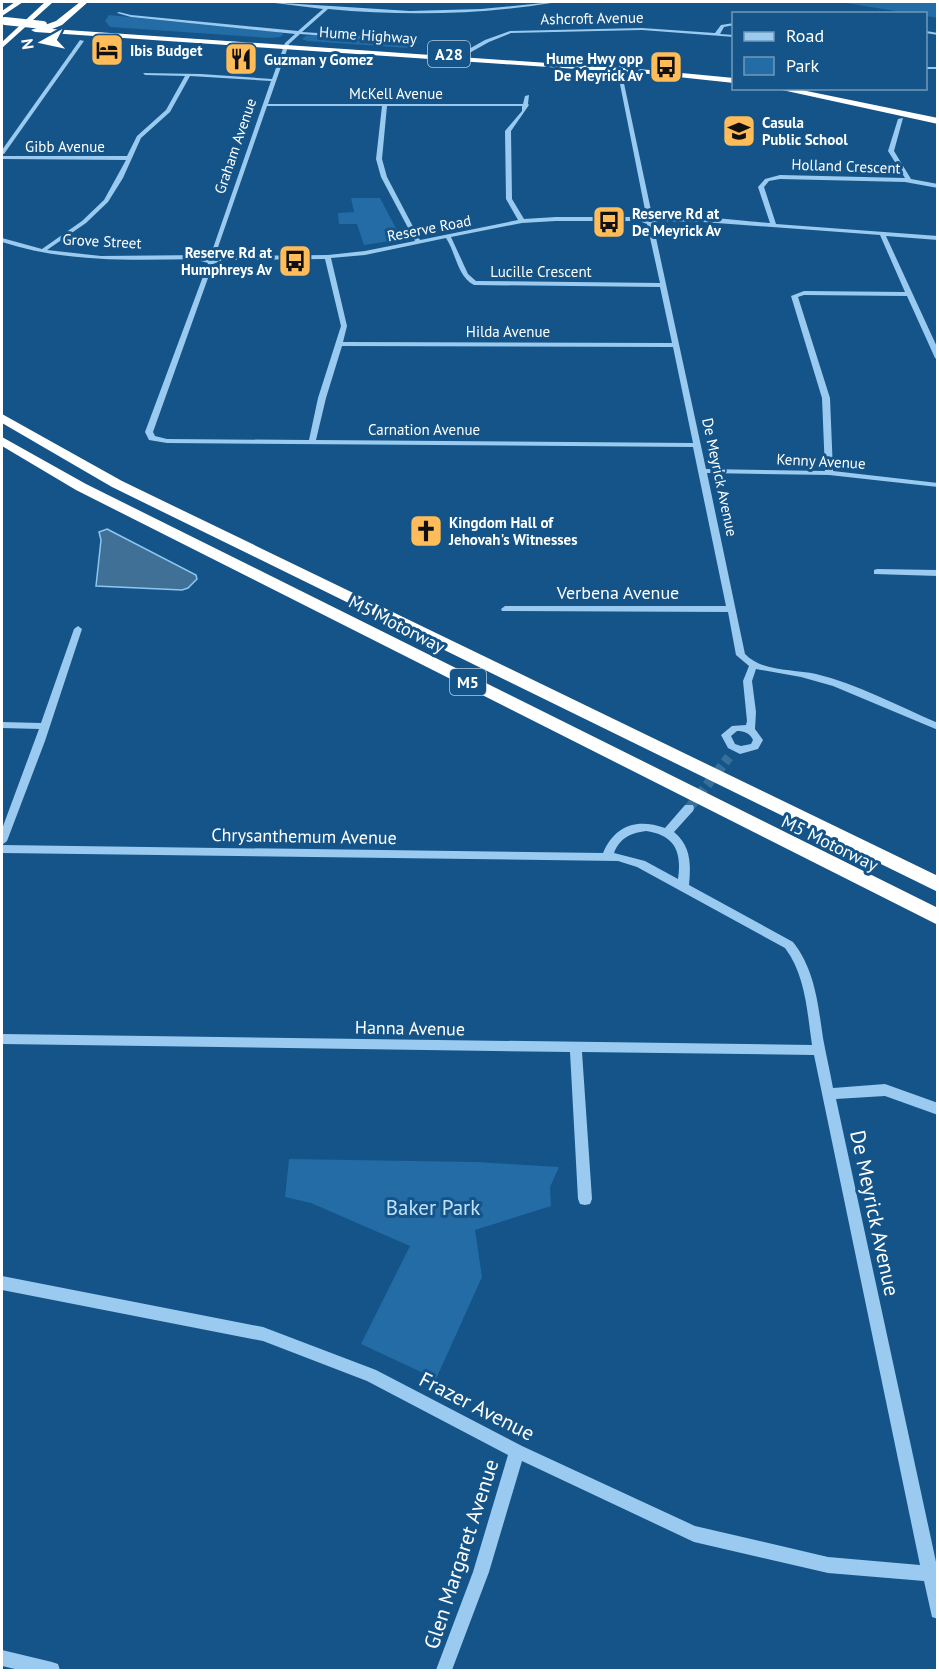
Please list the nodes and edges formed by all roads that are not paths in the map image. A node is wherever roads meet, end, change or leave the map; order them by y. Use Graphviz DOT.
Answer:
graph roads {
  1 [pos="37,2"];
  2 [pos="50,2"];
  3 [pos="84,2"];
  4 [pos="92,2"];
  5 [pos="269,2"];
  6 [pos="551,2"];
  7 [pos="587,2"];
  8 [pos="606,2"];
  9 [pos="485,3"];
  10 [pos="16,4"];
  11 [pos="328,7"];
  12 [pos="397,7"];
  13 [pos="490,8"];
  14 [pos="2,9"];
  15 [pos="86,11"];
  16 [pos="119,13"];
  17 [pos="392,13"];
  18 [pos="2,21"];
  19 [pos="732,25"];
  20 [pos="54,26"];
  21 [pos="35,30"];
  22 [pos="297,32"];
  23 [pos="2,34"];
  24 [pos="717,34"];
  25 [pos="732,36"];
  26 [pos="413,39"];
  27 [pos="82,41"];
  28 [pos="286,45"];
  29 [pos="2,46"];
  30 [pos="460,57"];
  31 [pos="620,66"];
  32 [pos="145,74"];
  33 [pos="188,75"];
  34 [pos="732,75"];
  35 [pos="273,80"];
  36 [pos="732,81"];
  37 [pos="787,90"];
  38 [pos="816,90"];
  39 [pos="527,96"];
  40 [pos="265,105"];
  41 [pos="385,105"];
  42 [pos="527,105"];
  43 [pos="938,115"];
  44 [pos="901,119"];
  45 [pos="938,121"];
  46 [pos="2,153"];
  47 [pos="2,158"];
  48 [pos="129,158"];
  49 [pos="909,181"];
  50 [pos="938,186"];
  51 [pos="649,219"];
  52 [pos="522,221"];
  53 [pos="773,225"];
  54 [pos="882,233"];
  55 [pos="447,236"];
  56 [pos="938,238"];
  57 [pos="2,240"];
  58 [pos="418,242"];
  59 [pos="44,250"];
  60 [pos="213,254"];
  61 [pos="203,257"];
  62 [pos="328,257"];
  63 [pos="222,258"];
  64 [pos="211,262"];
  65 [pos="663,285"];
  66 [pos="909,294"];
  67 [pos="340,344"];
  68 [pos="676,345"];
  69 [pos="938,358"];
  70 [pos="2,418"];
  71 [pos="2,441"];
  72 [pos="312,442"];
  73 [pos="696,445"];
  74 [pos="702,471"];
  75 [pos="829,472"];
  76 [pos="938,485"];
  77 [pos="877,572"];
  78 [pos="938,573"];
  79 [pos="504,609"];
  80 [pos="731,609"];
  81 [pos="78,629"];
  82 [pos="754,665"];
  83 [pos="2,725"];
  84 [pos="45,726"];
  85 [pos="938,727"];
  86 [pos="750,730"];
  87 [pos="689,808"];
  88 [pos="667,833"];
  89 [pos="2,841"];
  90 [pos="2,849"];
  91 [pos="607,856"];
  92 [pos="641,864"];
  93 [pos="938,885"];
  94 [pos="683,886"];
  95 [pos="938,917"];
  96 [pos="2,1039"];
  97 [pos="576,1048"];
  98 [pos="819,1050"];
  99 [pos="828,1094"];
  100 [pos="938,1109"];
  101 [pos="585,1199"];
  102 [pos="2,1283"];
  103 [pos="517,1451"];
  104 [pos="930,1574"];
  105 [pos="938,1611"];
  106 [pos="2,1658"];
  107 [pos="52,1671"];
  108 [pos="444,1671"];
  1 -- 23 [label="highway"];
  2 -- 29 [label="highway"];
  3 -- 20 [label="highway"];
  4 -- 15 [label="highway"];
  5 -- 11 [label="street"];
  6 -- 13 [label="street"];
  7 -- 8 [label="street"];
  9 -- 13 [label="street"];
  10 -- 14 [label="highway"];
  10 -- 18 [label="highway"];
  11 -- 17 [label="street"];
  11 -- 22 [label="street"];
  12 -- 17 [label="street"];
  13 -- 17 [label="street"];
  16 -- 22 [label="street"];
  18 -- 20 [label="highway, Hume Highway / A28, bridge"];
  18 -- 21 [label="highway, Hume Highway / A28"];
  19 -- 24 [label="street"];
  20 -- 21 [label="highway"];
  20 -- 28 [label="highway, Hume Highway / A28"];
  21 -- 28 [label="highway, Hume Highway / A28"];
  22 -- 26 [label="street"];
  22 -- 28 [label="street"];
  24 -- 25 [label="street, Ashcroft Avenue"];
  24 -- 30 [label="street, Ashcroft Avenue"];
  27 -- 46 [label="street"];
  28 -- 30 [label="highway, Hume Highway / A28"];
  28 -- 35 [label="street, Graham Avenue"];
  30 -- 31 [label="highway, Hume Highway / A28"];
  31 -- 34 [label="highway, Hume Highway / A28"];
  31 -- 36 [label="highway, Hume Highway / A28"];
  31 -- 51 [label="street, De Meyrick Avenue"];
  32 -- 33 [label="street"];
  33 -- 35 [label="street"];
  33 -- 48 [label="street"];
  35 -- 40 [label="street, Graham Avenue"];
  37 -- 45 [label="highway"];
  38 -- 43 [label="highway"];
  39 -- 42 [label="street"];
  40 -- 41 [label="street, McKell Avenue"];
  40 -- 60 [label="street, Graham Avenue"];
  41 -- 42 [label="street, McKell Avenue"];
  41 -- 58 [label="street"];
  42 -- 52 [label="street"];
  44 -- 49 [label="street"];
  47 -- 48 [label="street, Gibb Avenue"];
  48 -- 59 [label="street"];
  49 -- 50 [label="street, Holland Crescent"];
  49 -- 53 [label="street, Holland Crescent"];
  51 -- 52 [label="street, Reserve Road"];
  51 -- 53 [label="street"];
  51 -- 65 [label="street, De Meyrick Avenue"];
  52 -- 55 [label="street, Reserve Road"];
  53 -- 54 [label="street"];
  54 -- 56 [label="street"];
  54 -- 66 [label="street"];
  55 -- 58 [label="street, Reserve Road"];
  55 -- 65 [label="street, Lucille Crescent"];
  57 -- 59 [label="street, Grove Street"];
  58 -- 62 [label="street, Reserve Road"];
  59 -- 61 [label="street, Grove Street"];
  60 -- 61 [label="street"];
  60 -- 63 [label="street"];
  61 -- 64 [label="street"];
  62 -- 63 [label="street, Reserve Road"];
  62 -- 67 [label="street"];
  63 -- 64 [label="street"];
  64 -- 72 [label="street, Carnation Avenue"];
  65 -- 68 [label="street, De Meyrick Avenue"];
  66 -- 69 [label="street"];
  66 -- 75 [label="street"];
  67 -- 68 [label="street, Hilda Avenue"];
  67 -- 72 [label="street"];
  68 -- 73 [label="street, De Meyrick Avenue"];
  70 -- 93 [label="highway, M5 Motorway / M5"];
  71 -- 95 [label="highway, M5 Motorway / M5"];
  72 -- 73 [label="street, Carnation Avenue"];
  73 -- 74 [label="street, De Meyrick Avenue"];
  74 -- 75 [label="street, Kenny Avenue"];
  74 -- 80 [label="street, De Meyrick Avenue"];
  75 -- 76 [label="street, Kenny Avenue"];
  77 -- 78 [label="street"];
  79 -- 80 [label="street, Verbena Avenue"];
  80 -- 82 [label="street, De Meyrick Avenue"];
  81 -- 84 [label="street"];
  82 -- 85 [label="street"];
  82 -- 86 [label="street"];
  83 -- 84 [label="street"];
  84 -- 89 [label="street"];
  86 -- 86 [label="street"];
  87 -- 88 [label="street"];
  88 -- 91 [label="street"];
  88 -- 94 [label="street"];
  90 -- 91 [label="street, Chrysanthemum Avenue"];
  91 -- 92 [label="street, Chrysanthemum Avenue"];
  92 -- 94 [label="street, De Meyrick Avenue"];
  94 -- 98 [label="street, De Meyrick Avenue"];
  96 -- 97 [label="street, Hanna Avenue"];
  97 -- 98 [label="street, Hanna Avenue"];
  97 -- 101 [label="street"];
  98 -- 99 [label="street, De Meyrick Avenue"];
  99 -- 100 [label="street"];
  99 -- 104 [label="street, De Meyrick Avenue"];
  102 -- 103 [label="street, Frazer Avenue"];
  103 -- 104 [label="street, Frazer Avenue"];
  103 -- 108 [label="street, Glen Margaret Avenue"];
  104 -- 105 [label="street, De Meyrick Avenue"];
  106 -- 107 [label="street"];
}
